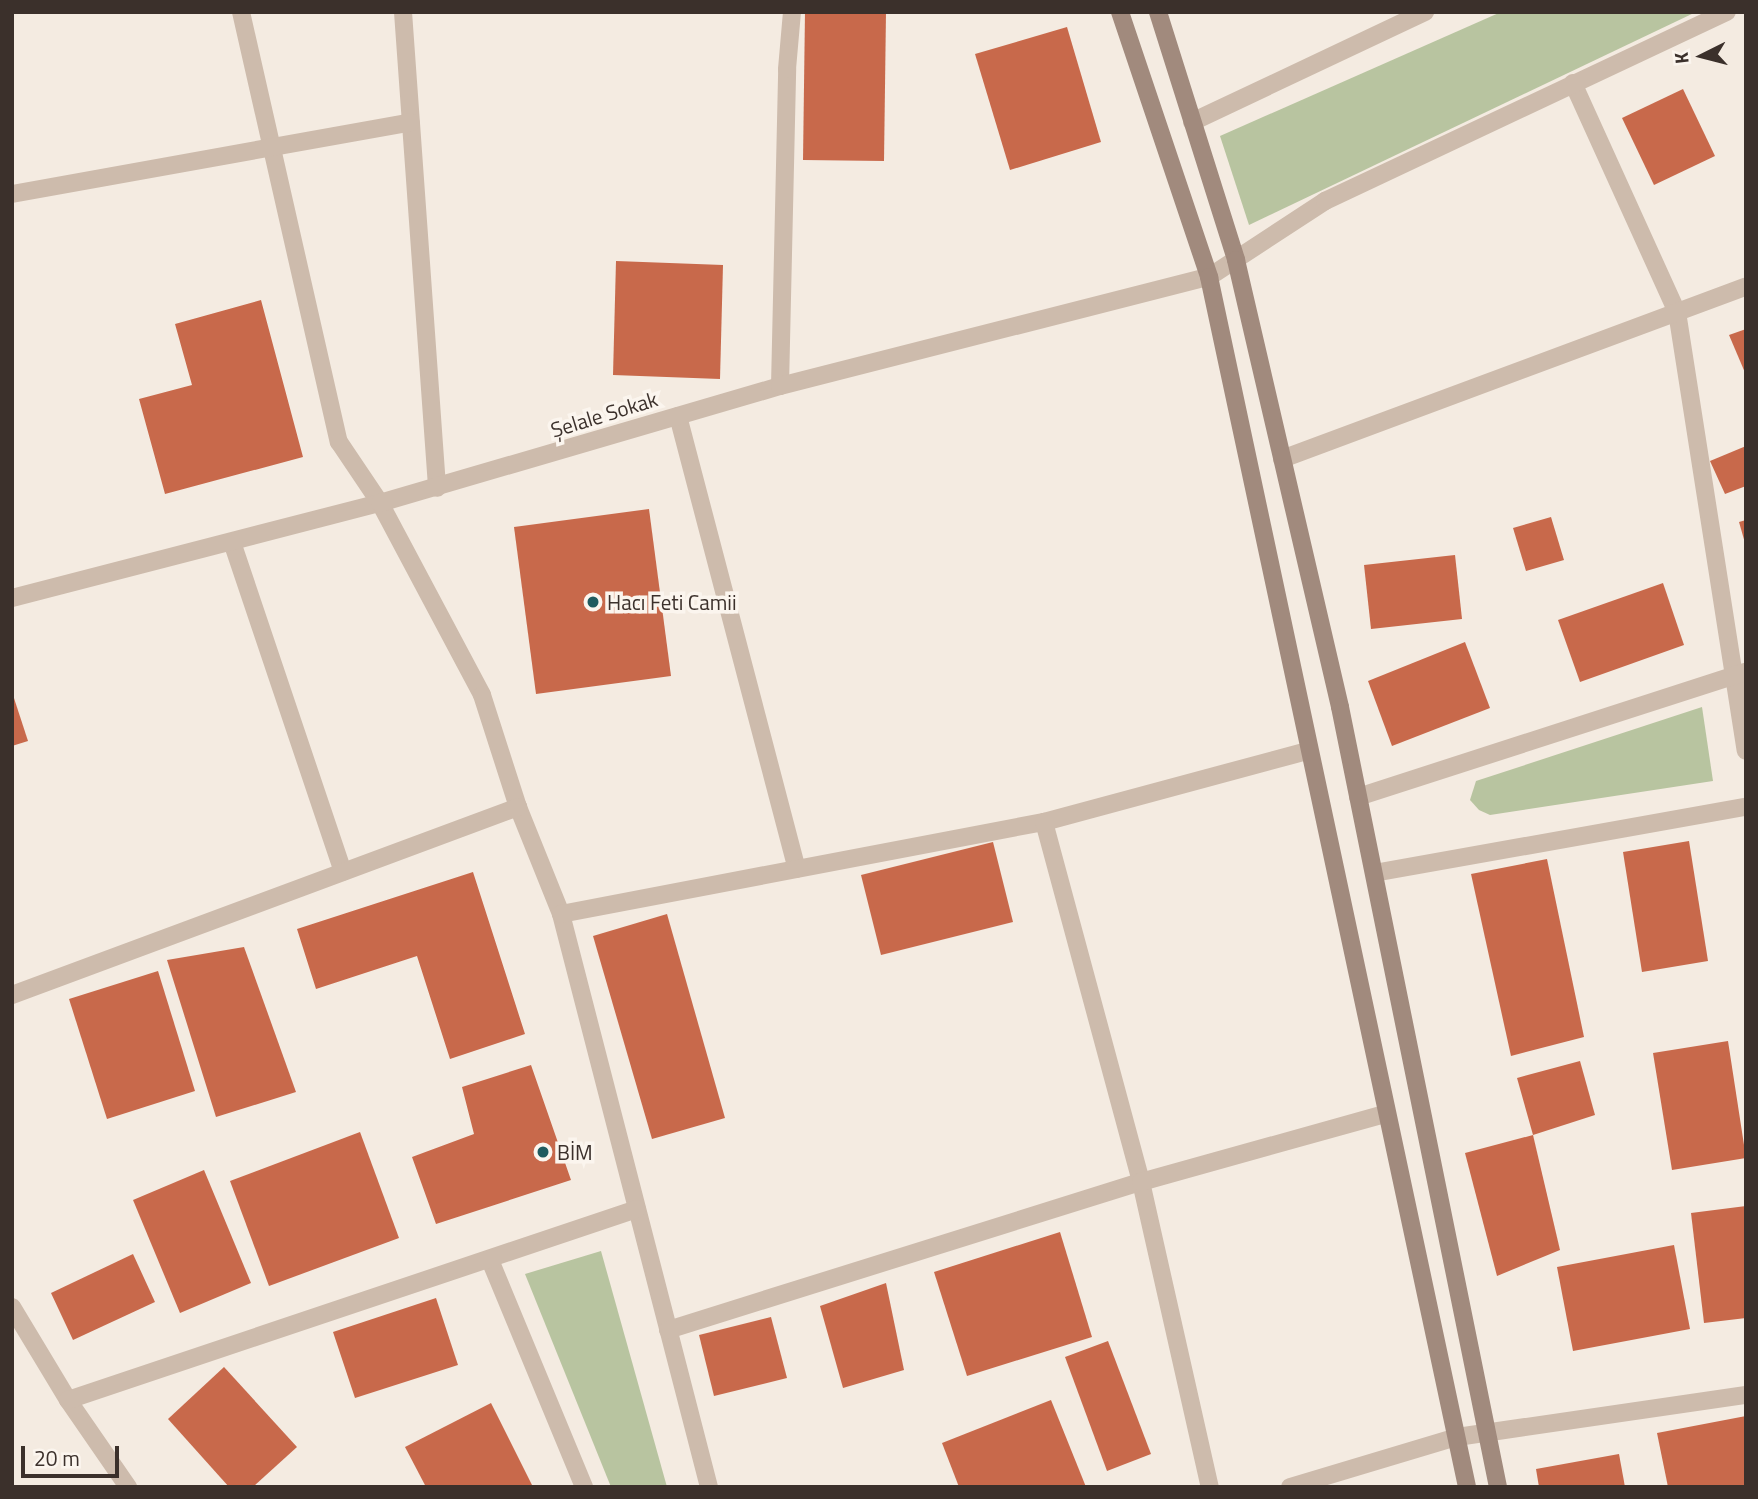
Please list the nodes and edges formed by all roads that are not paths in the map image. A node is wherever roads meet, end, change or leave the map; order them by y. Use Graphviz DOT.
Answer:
graph roads {
  1 [pos="241,12"];
  2 [pos="403,12"];
  3 [pos="792,12"];
  4 [pos="1120,12"];
  5 [pos="1158,12"];
  6 [pos="1425,12"];
  7 [pos="1727,12"];
  8 [pos="1573,82"];
  9 [pos="411,122"];
  10 [pos="1192,122"];
  11 [pos="272,145"];
  12 [pos="12,194"];
  13 [pos="1236,260"];
  14 [pos="1209,277"];
  15 [pos="1746,286"];
  16 [pos="1677,312"];
  17 [pos="780,386"];
  18 [pos="678,416"];
  19 [pos="1282,459"];
  20 [pos="437,488"];
  21 [pos="380,503"];
  22 [pos="232,542"];
  23 [pos="12,598"];
  24 [pos="1739,674"];
  25 [pos="1308,751"];
  26 [pos="1746,751"];
  27 [pos="1358,797"];
  28 [pos="518,807"];
  29 [pos="1746,807"];
  30 [pos="1044,822"];
  31 [pos="797,869"];
  32 [pos="343,872"];
  33 [pos="1374,873"];
  34 [pos="561,914"];
  35 [pos="12,995"];
  36 [pos="1385,1114"];
  37 [pos="1141,1182"];
  38 [pos="636,1209"];
  39 [pos="490,1260"];
  40 [pos="12,1307"];
  41 [pos="668,1330"];
  42 [pos="1746,1395"];
  43 [pos="68,1399"];
  44 [pos="1487,1433"];
  45 [pos="1457,1437"];
  46 [pos="128,1487"];
  47 [pos="584,1487"];
  48 [pos="709,1487"];
  49 [pos="1210,1487"];
  50 [pos="1290,1487"];
  51 [pos="1466,1487"];
  52 [pos="1498,1487"];
  1 -- 11 [label="street"];
  2 -- 9 [label="street"];
  3 -- 17 [label="street"];
  4 -- 14 [label="street"];
  5 -- 10 [label="street"];
  6 -- 10 [label="street"];
  7 -- 8 [label="street, Şelale Sokak"];
  8 -- 13 [label="street, Şelale Sokak"];
  8 -- 16 [label="street"];
  9 -- 11 [label="street"];
  9 -- 20 [label="street"];
  10 -- 13 [label="street"];
  11 -- 12 [label="street"];
  11 -- 21 [label="street"];
  13 -- 14 [label="street, Şelale Sokak"];
  13 -- 19 [label="street"];
  14 -- 17 [label="street, Şelale Sokak"];
  14 -- 25 [label="street"];
  15 -- 16 [label="street"];
  16 -- 19 [label="street"];
  16 -- 24 [label="street"];
  17 -- 18 [label="street, Şelale Sokak"];
  18 -- 20 [label="street, Şelale Sokak"];
  18 -- 31 [label="street"];
  19 -- 27 [label="street"];
  20 -- 21 [label="street, Şelale Sokak"];
  21 -- 22 [label="street, Şelale Sokak"];
  21 -- 28 [label="street"];
  22 -- 23 [label="street, Şelale Sokak"];
  22 -- 32 [label="street"];
  24 -- 26 [label="street"];
  24 -- 27 [label="street"];
  25 -- 30 [label="street"];
  25 -- 36 [label="street"];
  27 -- 33 [label="street"];
  28 -- 32 [label="street"];
  28 -- 34 [label="street"];
  29 -- 33 [label="street"];
  30 -- 31 [label="street"];
  30 -- 37 [label="street"];
  31 -- 34 [label="street"];
  32 -- 35 [label="street"];
  33 -- 44 [label="street"];
  34 -- 38 [label="street"];
  36 -- 37 [label="street"];
  36 -- 45 [label="street"];
  37 -- 41 [label="street"];
  37 -- 49 [label="street"];
  38 -- 39 [label="street"];
  38 -- 41 [label="street"];
  39 -- 43 [label="street"];
  39 -- 47 [label="street"];
  40 -- 43 [label="street"];
  41 -- 48 [label="street"];
  42 -- 44 [label="street"];
  43 -- 46 [label="street"];
  44 -- 45 [label="street"];
  44 -- 52 [label="street"];
  45 -- 50 [label="street"];
  45 -- 51 [label="street"];
}
